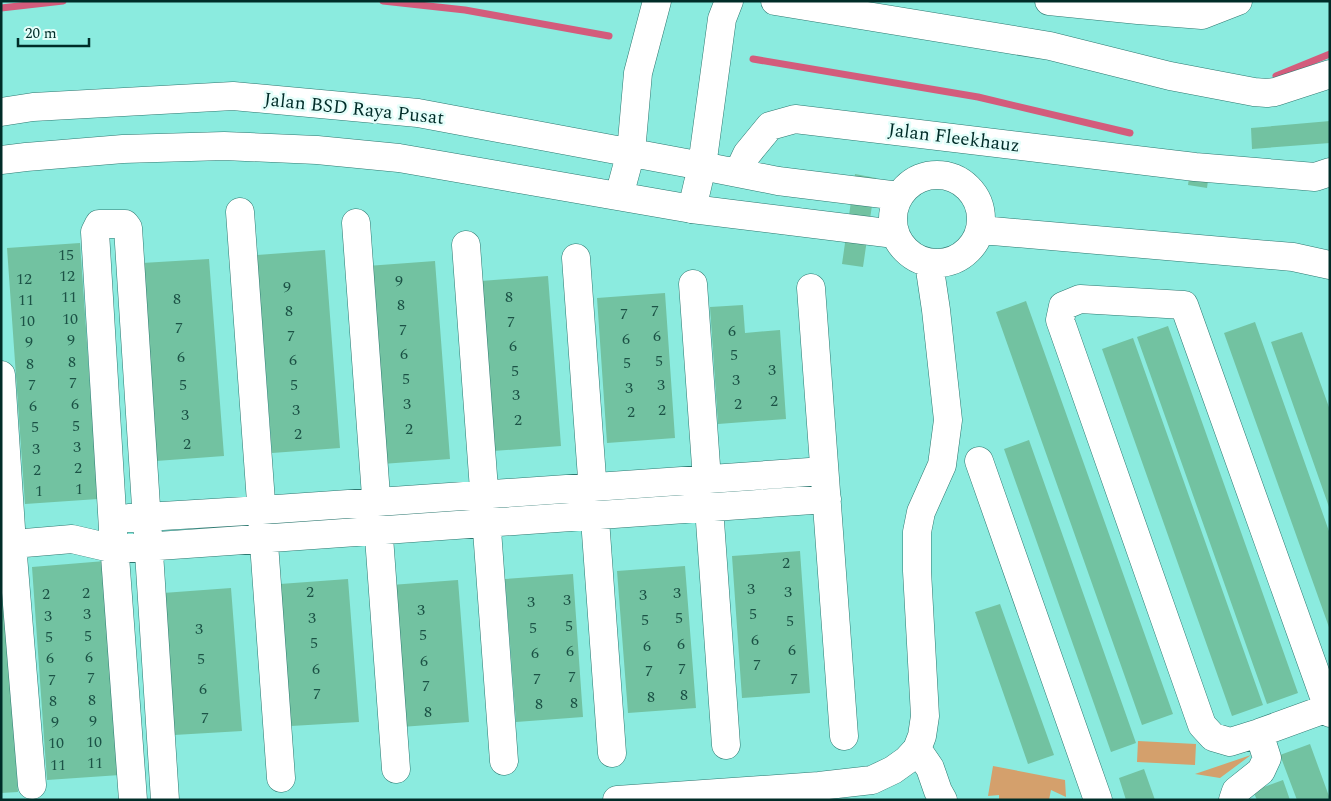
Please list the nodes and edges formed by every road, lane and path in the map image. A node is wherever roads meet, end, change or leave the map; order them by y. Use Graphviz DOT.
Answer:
graph roads {
  1 [pos="657,1"];
  2 [pos="729,1"];
  3 [pos="774,1"];
  4 [pos="1049,1"];
  5 [pos="1238,1"];
  6 [pos="1077,3"];
  7 [pos="1330,74"];
  8 [pos="1,112"];
  9 [pos="631,152"];
  10 [pos="1,160"];
  11 [pos="702,166"];
  12 [pos="738,173"];
  13 [pos="1325,178"];
  14 [pos="778,181"];
  15 [pos="619,196"];
  16 [pos="899,196"];
  17 [pos="692,209"];
  18 [pos="240,212"];
  19 [pos="773,219"];
  20 [pos="356,223"];
  21 [pos="981,230"];
  22 [pos="895,234"];
  23 [pos="466,245"];
  24 [pos="576,258"];
  25 [pos="936,263"];
  26 [pos="1330,264"];
  27 [pos="693,284"];
  28 [pos="811,288"];
  29 [pos="1,375"];
  30 [pos="979,461"];
  31 [pos="824,471"];
  32 [pos="707,479"];
  33 [pos="593,487"];
  34 [pos="484,495"];
  35 [pos="826,499"];
  36 [pos="376,502"];
  37 [pos="709,507"];
  38 [pos="262,510"];
  39 [pos="595,515"];
  40 [pos="146,517"];
  41 [pos="113,519"];
  42 [pos="486,523"];
  43 [pos="378,530"];
  44 [pos="264,538"];
  45 [pos="72,540"];
  46 [pos="7,545"];
  47 [pos="148,546"];
  48 [pos="115,549"];
  49 [pos="1329,710"];
  50 [pos="1259,733"];
  51 [pos="844,736"];
  52 [pos="726,745"];
  53 [pos="612,753"];
  54 [pos="912,754"];
  55 [pos="504,761"];
  56 [pos="396,769"];
  57 [pos="281,778"];
  58 [pos="32,785"];
  59 [pos="133,800"];
  60 [pos="165,800"];
  61 [pos="617,800"];
  62 [pos="926,800"];
  63 [pos="943,800"];
  64 [pos="1098,800"];
  65 [pos="1233,800"];
  1 -- 9 [label="street"];
  2 -- 11 [label="street"];
  3 -- 7 [label="street"];
  4 -- 6 [label="street"];
  5 -- 6 [label="street"];
  8 -- 9 [label="street, Jalan BSD Raya Pusat"];
  9 -- 11 [label="street, Jalan BSD Raya Pusat"];
  9 -- 15 [label="street"];
  10 -- 15 [label="street"];
  11 -- 12 [label="street, Jalan BSD Raya Pusat"];
  11 -- 17 [label="street"];
  12 -- 13 [label="street, Jalan Fleekhauz"];
  12 -- 14 [label="street, Jalan BSD Raya Pusat"];
  14 -- 16 [label="street, Jalan BSD Raya Pusat"];
  14 -- 19 [label="street"];
  15 -- 17 [label="street"];
  16 -- 21 [label="street"];
  16 -- 22 [label="street"];
  17 -- 19 [label="street"];
  18 -- 38 [label="street"];
  19 -- 22 [label="street"];
  20 -- 36 [label="street"];
  21 -- 25 [label="street"];
  21 -- 26 [label="street"];
  22 -- 25 [label="street"];
  23 -- 34 [label="street"];
  24 -- 33 [label="street"];
  25 -- 54 [label="street"];
  27 -- 32 [label="street"];
  28 -- 31 [label="street"];
  29 -- 46 [label="street"];
  30 -- 64 [label="street"];
  31 -- 32 [label="street"];
  31 -- 35 [label="street"];
  32 -- 33 [label="street"];
  32 -- 37 [label="street"];
  33 -- 34 [label="street"];
  33 -- 39 [label="street"];
  34 -- 36 [label="street"];
  34 -- 42 [label="street"];
  35 -- 37 [label="street"];
  35 -- 51 [label="street"];
  36 -- 38 [label="street"];
  36 -- 43 [label="street"];
  37 -- 39 [label="street"];
  37 -- 52 [label="street"];
  38 -- 40 [label="street"];
  38 -- 44 [label="street"];
  39 -- 42 [label="street"];
  39 -- 53 [label="street"];
  40 -- 41 [label="street"];
  40 -- 41 [label="street"];
  40 -- 47 [label="street"];
  41 -- 45 [label="street"];
  41 -- 48 [label="street"];
  42 -- 43 [label="street"];
  42 -- 55 [label="street"];
  43 -- 44 [label="street"];
  43 -- 56 [label="street"];
  44 -- 47 [label="street"];
  44 -- 57 [label="street"];
  45 -- 46 [label="street"];
  45 -- 48 [label="street"];
  46 -- 58 [label="street"];
  47 -- 48 [label="street"];
  47 -- 60 [label="street"];
  48 -- 59 [label="street"];
  49 -- 50 [label="street"];
  49 -- 50 [label="street"];
  50 -- 65 [label="street"];
  54 -- 61 [label="street"];
  54 -- 62 [label="street"];
  54 -- 63 [label="street"];
}
